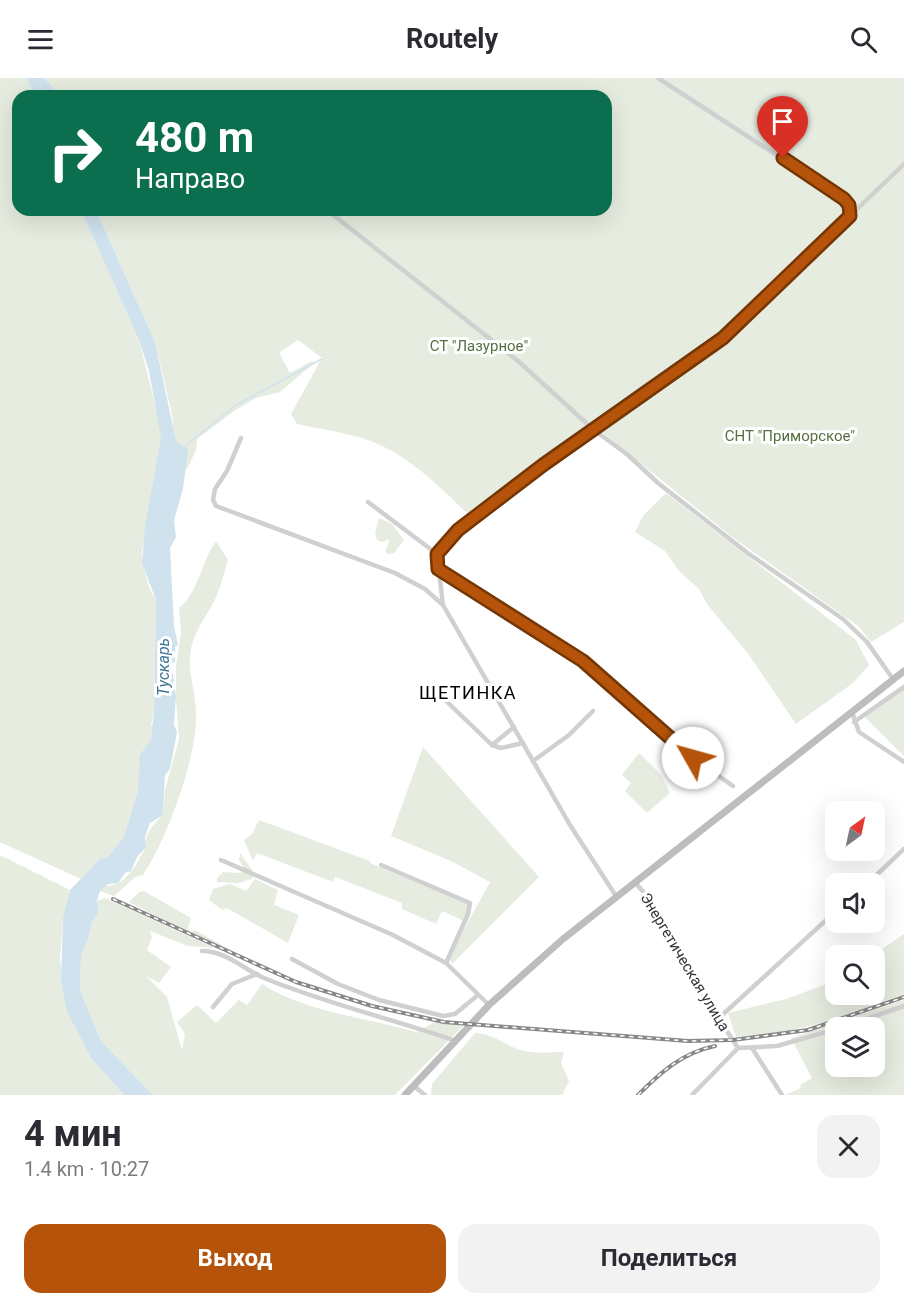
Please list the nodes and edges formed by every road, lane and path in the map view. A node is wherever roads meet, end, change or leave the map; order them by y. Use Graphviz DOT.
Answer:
graph roads {
  1 [pos="658,78"];
  2 [pos="904,164"];
  3 [pos="335,216"];
  4 [pos="850,216"];
  5 [pos="594,430"];
  6 [pos="241,438"];
  7 [pos="368,502"];
  8 [pos="437,554"];
  9 [pos="438,569"];
  10 [pos="443,604"];
  11 [pos="904,671"];
  12 [pos="893,680"];
  13 [pos="904,687"];
  14 [pos="444,699"];
  15 [pos="593,711"];
  16 [pos="852,711"];
  17 [pos="854,722"];
  18 [pos="514,727"];
  19 [pos="523,743"];
  20 [pos="492,746"];
  21 [pos="533,761"];
  22 [pos="904,762"];
  23 [pos="733,786"];
  24 [pos="904,849"];
  25 [pos="221,860"];
  26 [pos="381,865"];
  27 [pos="879,873"];
  28 [pos="635,882"];
  29 [pos="616,896"];
  30 [pos="825,921"];
  31 [pos="202,951"];
  32 [pos="292,959"];
  33 [pos="446,963"];
  34 [pos="257,974"];
  35 [pos="478,995"];
  36 [pos="489,1005"];
  37 [pos="904,1006"];
  38 [pos="213,1007"];
  39 [pos="872,1017"];
  40 [pos="719,1018"];
  41 [pos="825,1032"];
  42 [pos="456,1041"];
  43 [pos="738,1047"];
  44 [pos="752,1048"];
  45 [pos="414,1086"];
  46 [pos="405,1095"];
  47 [pos="425,1095"];
  48 [pos="692,1095"];
  49 [pos="782,1095"];
  1 -- 4 [label="street"];
  2 -- 4 [label="street"];
  3 -- 5 [label="street"];
  4 -- 5 [label="street"];
  5 -- 8 [label="street"];
  5 -- 12 [label="street"];
  6 -- 10 [label="street"];
  7 -- 8 [label="street"];
  8 -- 9 [label="street"];
  9 -- 10 [label="street"];
  9 -- 23 [label="street"];
  10 -- 18 [label="street"];
  11 -- 12 [label="main road"];
  12 -- 16 [label="main road"];
  13 -- 17 [label="street"];
  14 -- 20 [label="street"];
  15 -- 21 [label="street"];
  16 -- 17 [label="street"];
  16 -- 28 [label="main road"];
  17 -- 22 [label="street"];
  18 -- 19 [label="street"];
  18 -- 20 [label="street"];
  19 -- 20 [label="street"];
  19 -- 21 [label="street"];
  21 -- 29 [label="street"];
  24 -- 27 [label="street"];
  25 -- 33 [label="street"];
  26 -- 33 [label="street"];
  28 -- 29 [label="main road"];
  28 -- 40 [label="street, Энергетическая улица"];
  29 -- 36 [label="main road"];
  30 -- 40 [label="street"];
  31 -- 34 [label="street"];
  32 -- 35 [label="street"];
  33 -- 35 [label="street"];
  34 -- 38 [label="street"];
  34 -- 42 [label="street"];
  35 -- 36 [label="street"];
  36 -- 42 [label="main road"];
  37 -- 39 [label="street"];
  40 -- 43 [label="street, Энергетическая улица"];
  41 -- 44 [label="street"];
  42 -- 45 [label="main road"];
  43 -- 44 [label="street"];
  43 -- 48 [label="street, Энергетическая улица"];
  44 -- 49 [label="street"];
  45 -- 46 [label="main road"];
  45 -- 47 [label="street"];
}
